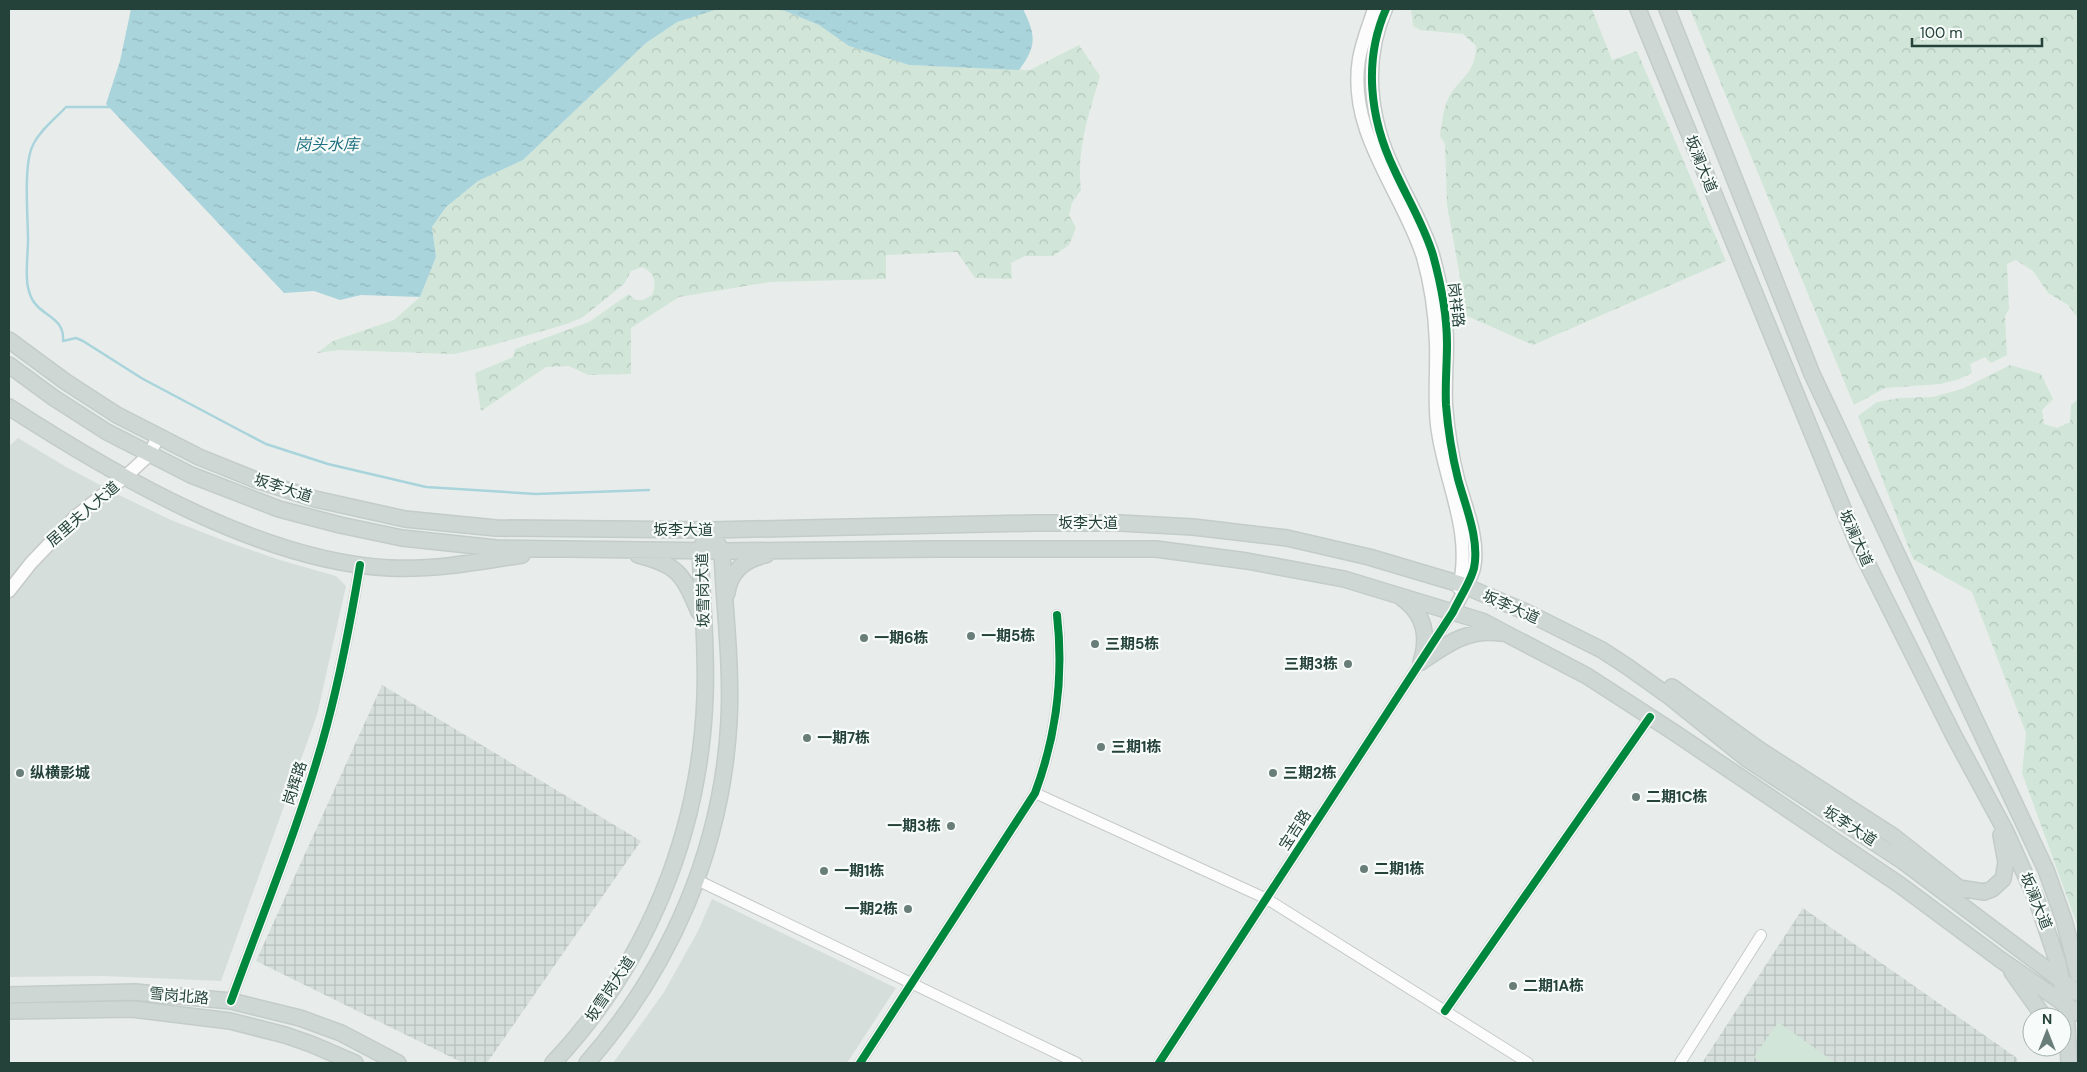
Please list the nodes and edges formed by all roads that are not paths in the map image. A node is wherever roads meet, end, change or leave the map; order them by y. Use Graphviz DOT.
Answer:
graph roads {
  1 [pos="1374,9"];
  2 [pos="1386,9"];
  3 [pos="1638,9"];
  4 [pos="1667,9"];
  5 [pos="9,340"];
  6 [pos="9,365"];
  7 [pos="9,406"];
  8 [pos="158,438"];
  9 [pos="149,455"];
  10 [pos="125,477"];
  11 [pos="711,530"];
  12 [pos="563,548"];
  13 [pos="615,549"];
  14 [pos="700,550"];
  15 [pos="790,550"];
  16 [pos="722,551"];
  17 [pos="360,565"];
  18 [pos="1463,585"];
  19 [pos="9,591"];
  20 [pos="1398,596"];
  21 [pos="1453,612"];
  22 [pos="1057,615"];
  23 [pos="725,620"];
  24 [pos="703,621"];
  25 [pos="1510,635"];
  26 [pos="1421,662"];
  27 [pos="1628,667"];
  28 [pos="1650,717"];
  29 [pos="1035,792"];
  30 [pos="1997,816"];
  31 [pos="696,880"];
  32 [pos="2057,898"];
  33 [pos="1267,899"];
  34 [pos="1761,935"];
  35 [pos="2078,942"];
  36 [pos="2001,960"];
  37 [pos="2078,974"];
  38 [pos="2062,981"];
  39 [pos="912,984"];
  40 [pos="2078,993"];
  41 [pos="9,995"];
  42 [pos="231,1001"];
  43 [pos="2037,1007"];
  44 [pos="2069,1007"];
  45 [pos="2071,1007"];
  46 [pos="9,1011"];
  47 [pos="1444,1011"];
  48 [pos="355,1063"];
  49 [pos="398,1063"];
  50 [pos="553,1063"];
  51 [pos="587,1063"];
  52 [pos="860,1063"];
  53 [pos="1077,1063"];
  54 [pos="1159,1063"];
  55 [pos="1528,1063"];
  56 [pos="1680,1063"];
  1 -- 18 [label="street, 岗祥路"];
  2 -- 18 [label="street, 岗祥路"];
  3 -- 30 [label="main road, 坂澜大道"];
  4 -- 32 [label="main road, 坂澜大道"];
  5 -- 8 [label="main road, 坂李大道"];
  6 -- 9 [label="main road, 坂李大道"];
  7 -- 10 [label="main road"];
  8 -- 9 [label="street, 居里夫人大道"];
  8 -- 11 [label="main road, 坂李大道"];
  9 -- 10 [label="street, 居里夫人大道"];
  9 -- 12 [label="main road, 坂李大道"];
  10 -- 17 [label="main road"];
  10 -- 19 [label="street, 居里夫人大道"];
  11 -- 14 [label="main road, 坂雪岗大道"];
  11 -- 16 [label="main road, 坂雪岗大道"];
  11 -- 18 [label="main road, 坂李大道"];
  12 -- 13 [label="main road, 坂李大道"];
  12 -- 17 [label="main road"];
  13 -- 14 [label="main road, 坂李大道"];
  13 -- 24 [label="main road"];
  14 -- 16 [label="main road, 坂李大道"];
  14 -- 24 [label="main road, 坂雪岗大道"];
  15 -- 16 [label="main road, 坂李大道"];
  15 -- 20 [label="main road, 坂李大道"];
  15 -- 23 [label="main road"];
  16 -- 23 [label="main road, 坂雪岗大道"];
  17 -- 42 [label="street, 岗辉路"];
  18 -- 21 [label="street, 岗祥路"];
  18 -- 27 [label="main road, 坂李大道"];
  20 -- 21 [label="main road, 坂李大道"];
  20 -- 26 [label="main road"];
  21 -- 25 [label="main road, 坂李大道"];
  21 -- 26 [label="street, 宝吉路"];
  22 -- 29 [label="street"];
  23 -- 31 [label="main road, 坂雪岗大道"];
  24 -- 50 [label="main road, 坂雪岗大道"];
  25 -- 26 [label="main road"];
  25 -- 28 [label="main road, 坂李大道"];
  26 -- 33 [label="street, 宝吉路"];
  27 -- 30 [label="main road"];
  27 -- 38 [label="main road, 坂李大道"];
  28 -- 36 [label="main road, 坂李大道"];
  28 -- 47 [label="street"];
  29 -- 33 [label="street"];
  29 -- 39 [label="street"];
  30 -- 38 [label="main road, 坂澜大道"];
  31 -- 39 [label="street"];
  31 -- 51 [label="main road, 坂雪岗大道"];
  32 -- 35 [label="main road"];
  32 -- 37 [label="main road, 坂澜大道"];
  33 -- 47 [label="street"];
  33 -- 54 [label="street, 宝吉路"];
  34 -- 56 [label="street"];
  36 -- 43 [label="main road"];
  36 -- 44 [label="main road, 坂李大道"];
  38 -- 40 [label="main road, 坂李大道"];
  38 -- 45 [label="main road, 坂澜大道"];
  39 -- 52 [label="street"];
  39 -- 53 [label="street"];
  41 -- 42 [label="main road, 雪岗北路"];
  42 -- 49 [label="main road, 雪岗北路"];
  46 -- 48 [label="main road, 雪岗北路"];
  47 -- 55 [label="street"];
}
